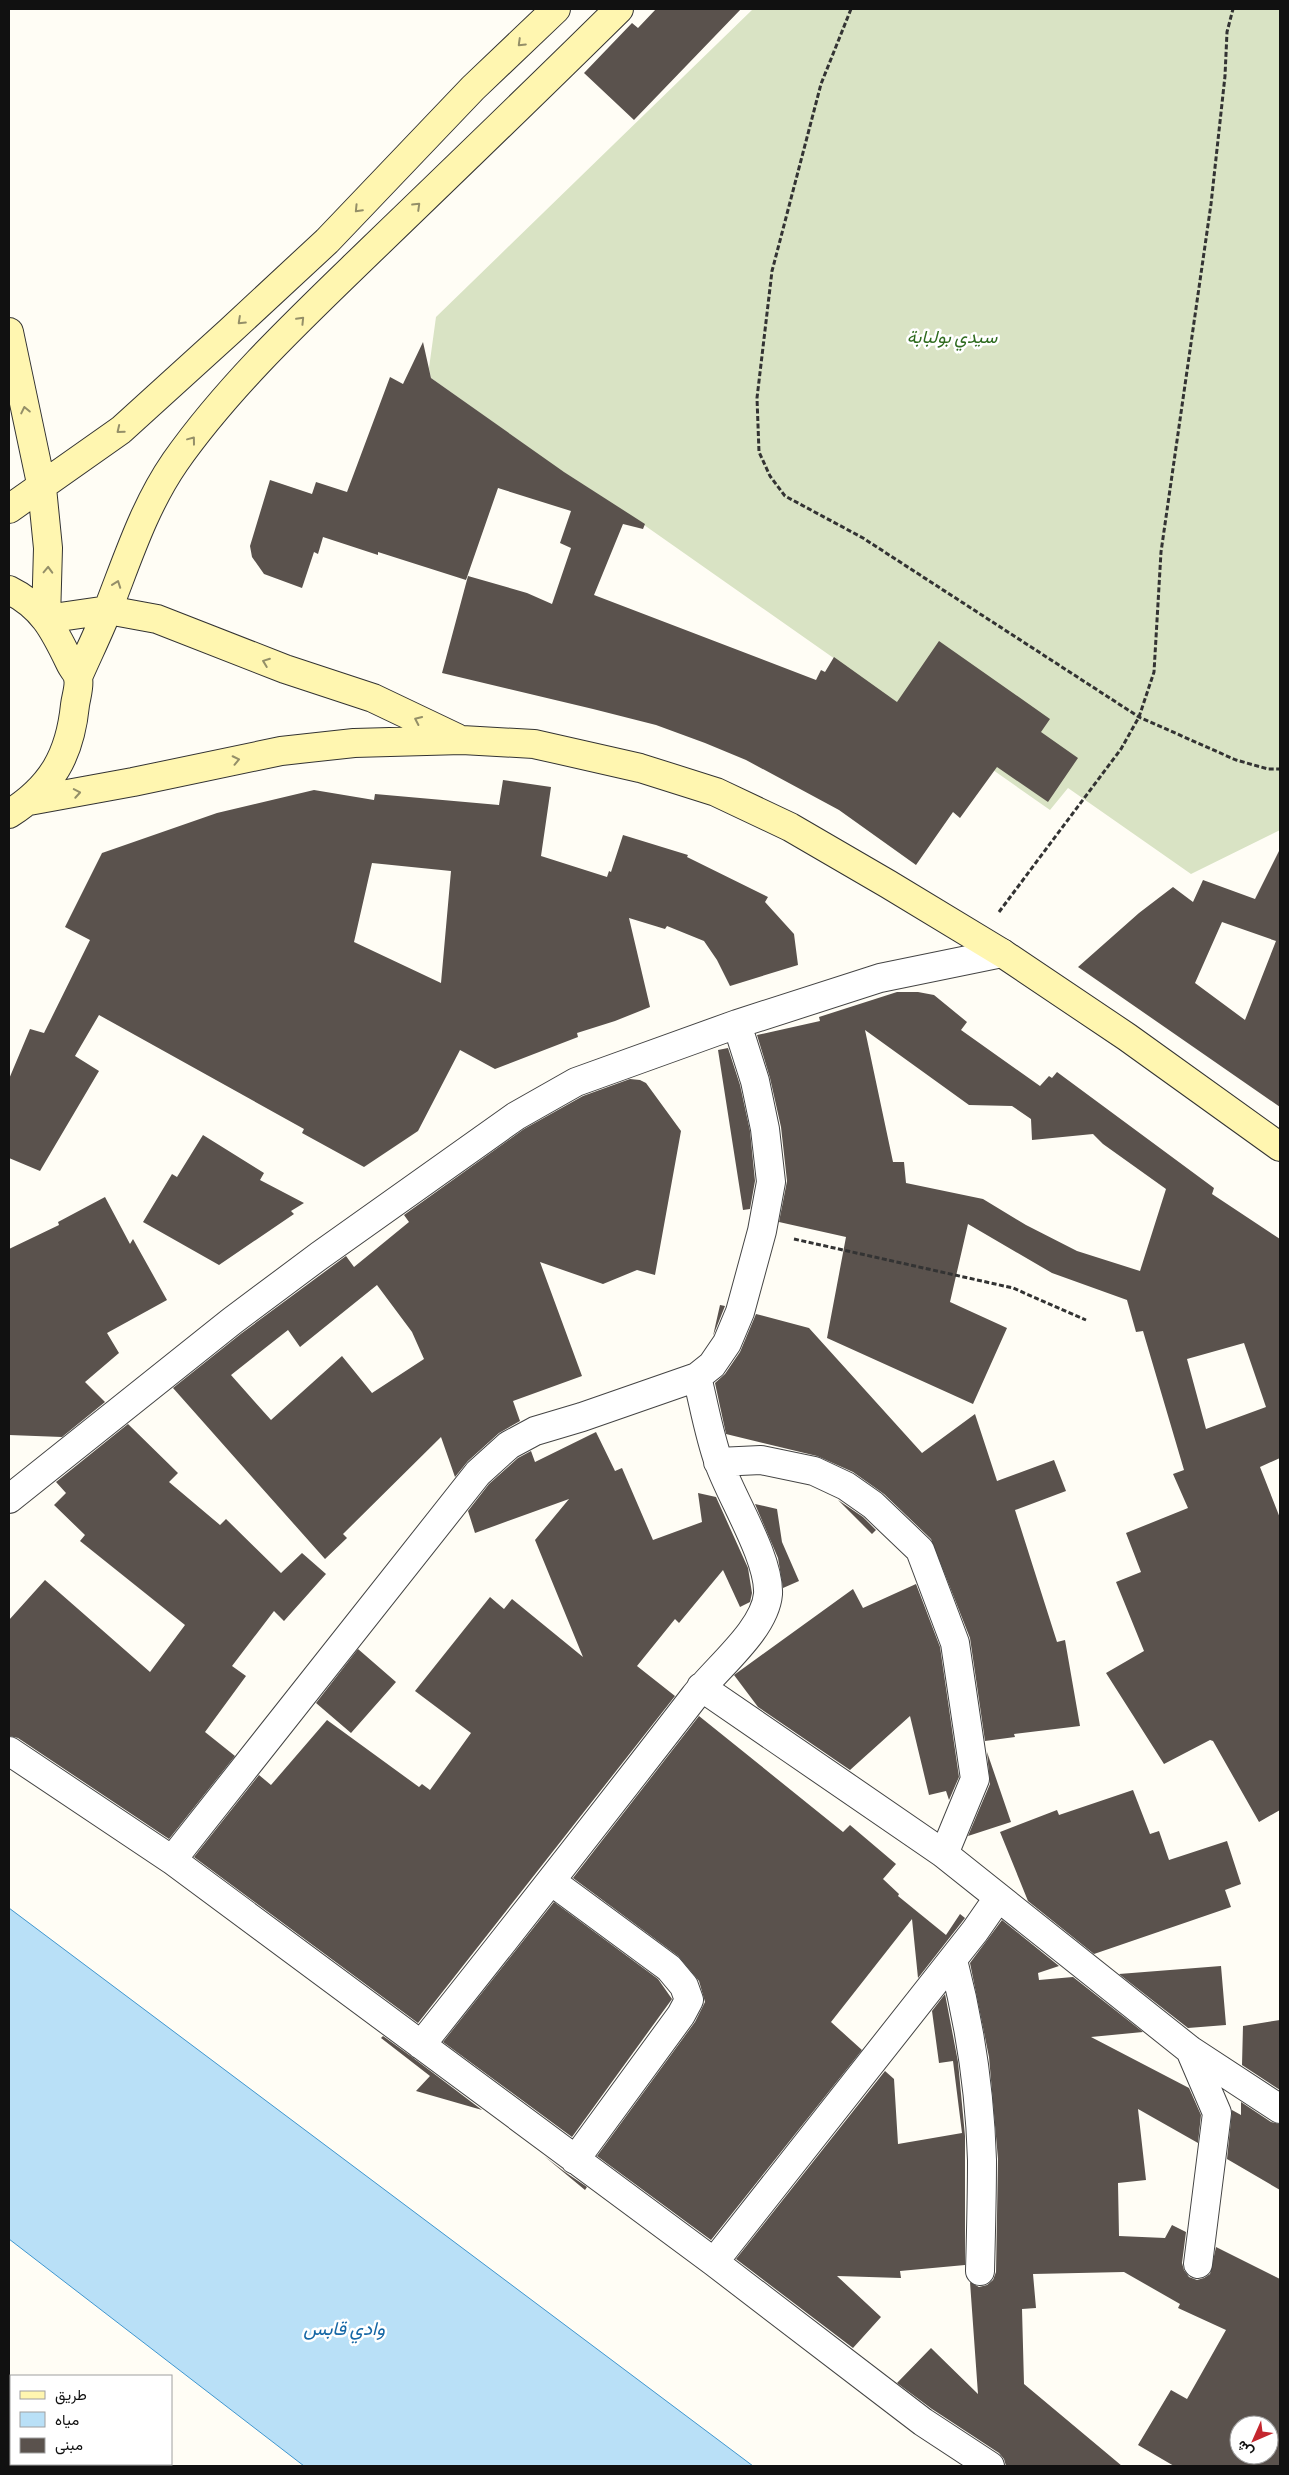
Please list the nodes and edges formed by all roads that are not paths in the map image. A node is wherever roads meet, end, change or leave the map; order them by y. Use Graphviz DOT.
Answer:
graph roads {
  1 [pos="556,9"];
  2 [pos="619,9"];
  3 [pos="9,332"];
  4 [pos="42,488"];
  5 [pos="9,509"];
  6 [pos="9,590"];
  7 [pos="108,610"];
  8 [pos="46,619"];
  9 [pos="78,677"];
  10 [pos="462,740"];
  11 [pos="19,808"];
  12 [pos="991,946"];
  13 [pos="737,1024"];
  14 [pos="1280,1147"];
  15 [pos="697,1377"];
  16 [pos="718,1462"];
  17 [pos="9,1499"];
  18 [pos="701,1687"];
  19 [pos="9,1751"];
  20 [pos="944,1854"];
  21 [pos="172,1860"];
  22 [pos="551,1881"];
  23 [pos="998,1898"];
  24 [pos="953,1960"];
  25 [pos="421,2045"];
  26 [pos="1190,2050"];
  27 [pos="1280,2109"];
  28 [pos="575,2160"];
  29 [pos="714,2262"];
  30 [pos="1198,2264"];
  31 [pos="980,2271"];
  32 [pos="990,2466"];
  1 -- 4 [label="main road, one-way"];
  7 -- 2 [label="main road, one-way"];
  4 -- 3 [label="main road, one-way"];
  4 -- 5 [label="main road"];
  8 -- 4 [label="main road, one-way"];
  6 -- 8 [label="main road"];
  7 -- 8 [label="main road"];
  7 -- 9 [label="main road"];
  10 -- 7 [label="main road, one-way"];
  8 -- 9 [label="main road"];
  9 -- 11 [label="main road"];
  11 -- 10 [label="main road, one-way"];
  10 -- 12 [label="main road"];
  12 -- 13 [label="street"];
  12 -- 14 [label="main road"];
  13 -- 15 [label="street"];
  13 -- 17 [label="street"];
  15 -- 16 [label="street"];
  15 -- 21 [label="street"];
  16 -- 18 [label="street"];
  16 -- 20 [label="street"];
  18 -- 20 [label="street"];
  18 -- 22 [label="street"];
  19 -- 21 [label="street"];
  20 -- 23 [label="street"];
  21 -- 25 [label="street"];
  22 -- 25 [label="street"];
  22 -- 28 [label="street"];
  23 -- 24 [label="street"];
  23 -- 26 [label="street"];
  24 -- 29 [label="street"];
  24 -- 31 [label="street"];
  25 -- 28 [label="street"];
  26 -- 27 [label="street"];
  26 -- 30 [label="street"];
  28 -- 29 [label="street"];
  29 -- 32 [label="street"];
}
